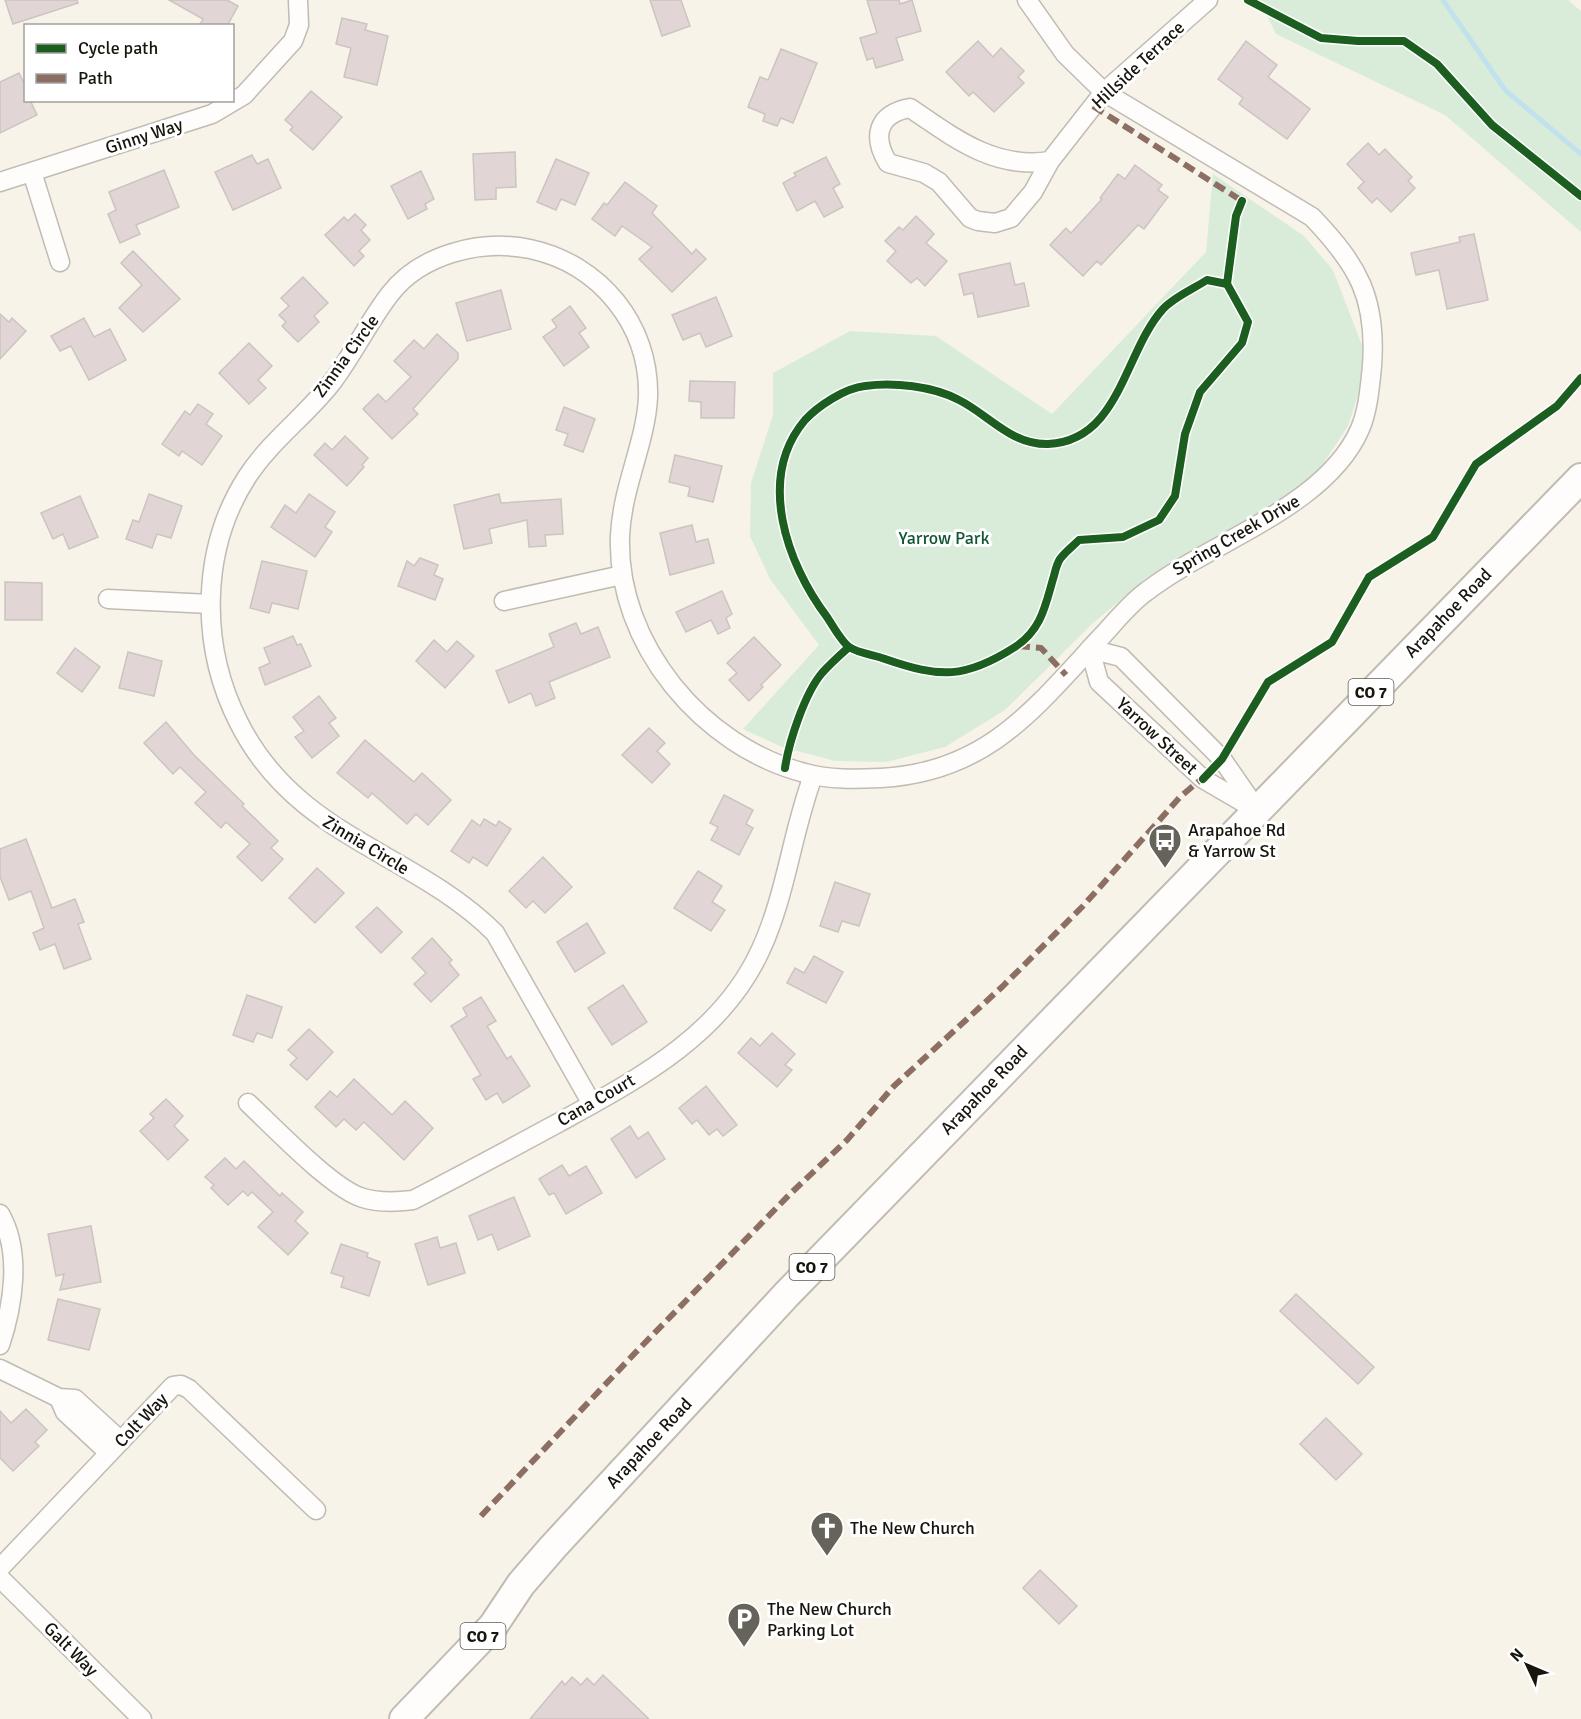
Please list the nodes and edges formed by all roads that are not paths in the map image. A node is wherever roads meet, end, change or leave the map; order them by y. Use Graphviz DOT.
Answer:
graph roads {
  1 [pos="298,0"];
  2 [pos="1028,0"];
  3 [pos="1208,0"];
  4 [pos="1104,92"];
  5 [pos="234,101"];
  6 [pos="232,102"];
  7 [pos="1050,161"];
  8 [pos="32,172"];
  9 [pos="0,182"];
  10 [pos="60,262"];
  11 [pos="1581,478"];
  12 [pos="622,575"];
  13 [pos="108,599"];
  14 [pos="504,601"];
  15 [pos="210,604"];
  16 [pos="1090,649"];
  17 [pos="813,776"];
  18 [pos="1258,811"];
  19 [pos="248,1103"];
  20 [pos="592,1104"];
  21 [pos="0,1214"];
  22 [pos="0,1345"];
  23 [pos="0,1369"];
  24 [pos="115,1447"];
  25 [pos="316,1510"];
  26 [pos="0,1568"];
  27 [pos="0,1578"];
  28 [pos="142,1719"];
  29 [pos="404,1719"];
  1 -- 5 [label="street, Ginny Way"];
  2 -- 4 [label="street, Spring Creek Drive"];
  3 -- 4 [label="street, Hillside Terrace"];
  4 -- 7 [label="street, Hillside Terrace"];
  4 -- 16 [label="street, Spring Creek Drive"];
  6 -- 8 [label="street, Ginny Way"];
  7 -- 7 [label="street, Hillside Terrace"];
  8 -- 9 [label="street, Ginny Way"];
  8 -- 10 [label="street"];
  11 -- 18 [label="main road, Arapahoe Road / CO 7"];
  12 -- 14 [label="street"];
  12 -- 15 [label="street, Zinnia Circle"];
  12 -- 17 [label="street, Zinnia Circle"];
  13 -- 15 [label="street"];
  15 -- 20 [label="street, Zinnia Circle"];
  16 -- 17 [label="street, Spring Creek Drive"];
  16 -- 18 [label="street, Yarrow Street"];
  16 -- 18 [label="street, Yarrow Street"];
  17 -- 20 [label="street, Cana Court"];
  18 -- 29 [label="main road, Arapahoe Road / CO 7"];
  19 -- 20 [label="street, Cana Court"];
  21 -- 22 [label="street"];
  23 -- 24 [label="street"];
  24 -- 25 [label="street, Colt Way"];
  24 -- 26 [label="street, Colt Way"];
  27 -- 28 [label="street, Galt Way"];
}
